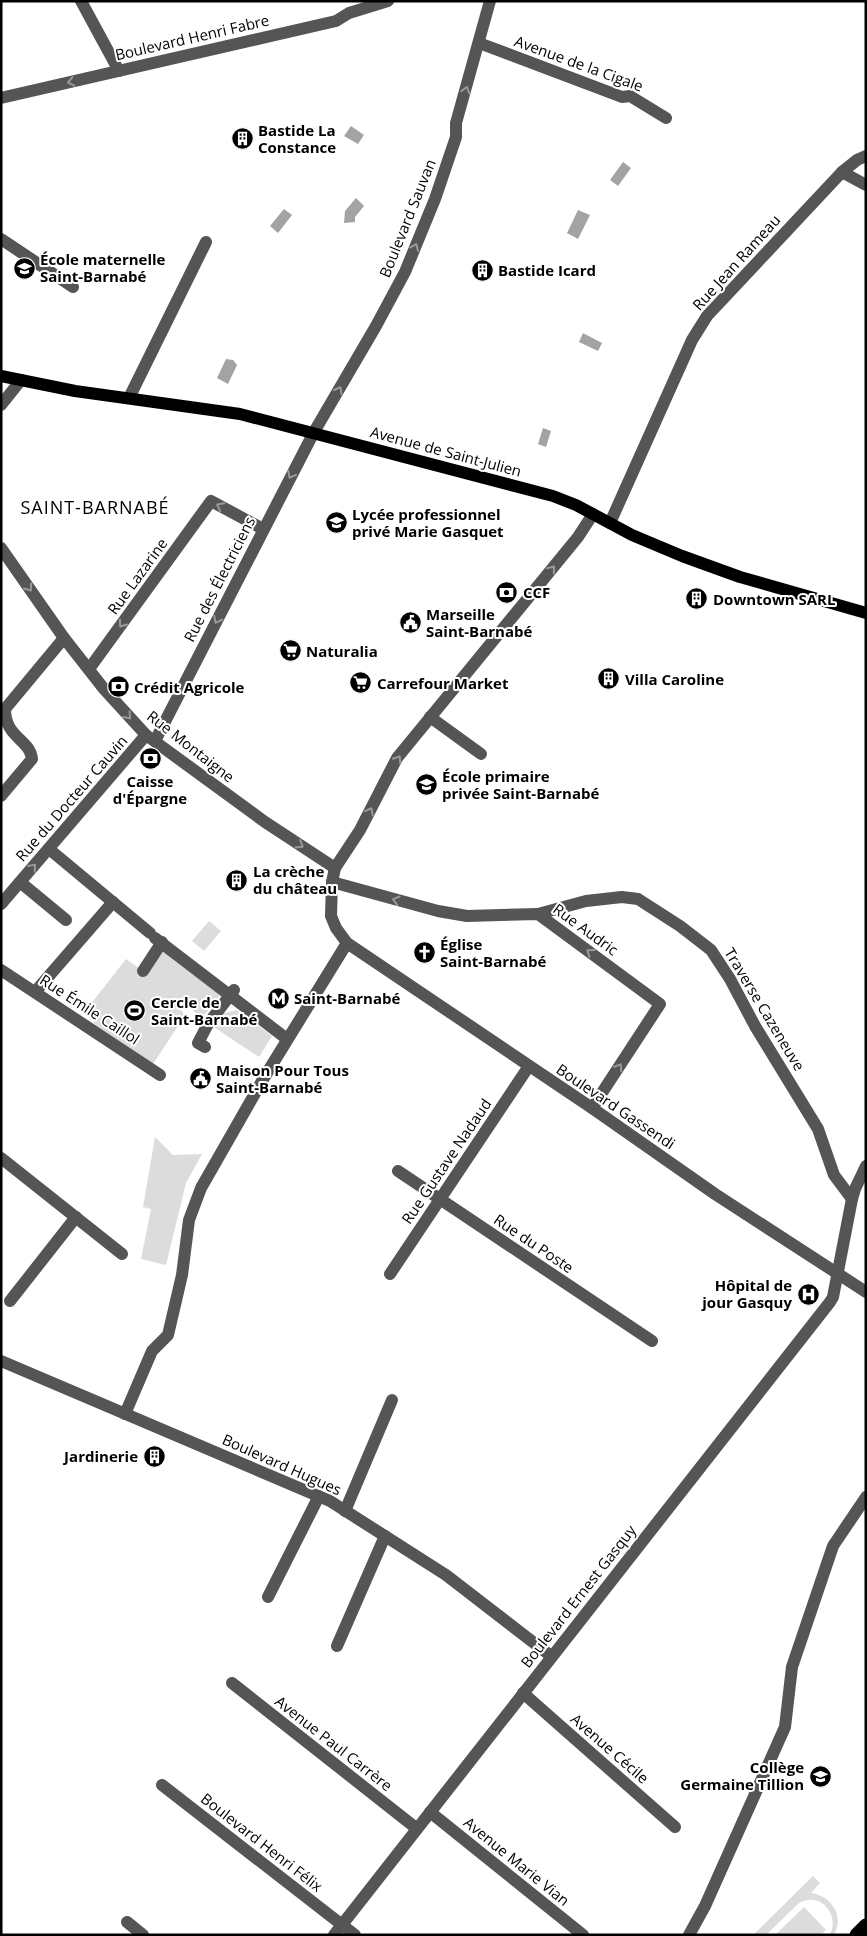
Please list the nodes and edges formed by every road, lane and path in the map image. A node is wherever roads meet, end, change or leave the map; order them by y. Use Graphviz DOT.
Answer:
graph roads {
  1 [pos="81,1"];
  2 [pos="388,1"];
  3 [pos="490,1"];
  4 [pos="479,43"];
  5 [pos="119,71"];
  6 [pos="1,98"];
  7 [pos="666,118"];
  8 [pos="866,156"];
  9 [pos="842,172"];
  10 [pos="866,185"];
  11 [pos="1,239"];
  12 [pos="206,242"];
  13 [pos="73,287"];
  14 [pos="1,376"];
  15 [pos="21,380"];
  16 [pos="129,398"];
  17 [pos="1,405"];
  18 [pos="314,432"];
  19 [pos="593,514"];
  20 [pos="610,522"];
  21 [pos="263,529"];
  22 [pos="1,548"];
  23 [pos="866,613"];
  24 [pos="64,638"];
  25 [pos="89,670"];
  26 [pos="430,717"];
  27 [pos="4,723"];
  28 [pos="150,738"];
  29 [pos="481,754"];
  30 [pos="1,796"];
  31 [pos="49,848"];
  32 [pos="335,868"];
  33 [pos="20,882"];
  34 [pos="332,882"];
  35 [pos="113,902"];
  36 [pos="1,904"];
  37 [pos="538,914"];
  38 [pos="66,920"];
  39 [pos="156,938"];
  40 [pos="347,943"];
  41 [pos="1,970"];
  42 [pos="143,971"];
  43 [pos="35,992"];
  44 [pos="232,993"];
  45 [pos="287,1039"];
  46 [pos="205,1047"];
  47 [pos="529,1066"];
  48 [pos="160,1075"];
  49 [pos="592,1108"];
  50 [pos="1,1158"];
  51 [pos="866,1166"];
  52 [pos="398,1171"];
  53 [pos="440,1199"];
  54 [pos="852,1200"];
  55 [pos="76,1217"];
  56 [pos="122,1254"];
  57 [pos="390,1274"];
  58 [pos="838,1274"];
  59 [pos="866,1292"];
  60 [pos="10,1301"];
  61 [pos="652,1341"];
  62 [pos="1,1361"];
  63 [pos="392,1400"];
  64 [pos="124,1414"];
  65 [pos="319,1496"];
  66 [pos="866,1497"];
  67 [pos="345,1511"];
  68 [pos="385,1536"];
  69 [pos="268,1597"];
  70 [pos="337,1646"];
  71 [pos="551,1656"];
  72 [pos="232,1683"];
  73 [pos="523,1693"];
  74 [pos="162,1785"];
  75 [pos="430,1812"];
  76 [pos="675,1827"];
  77 [pos="416,1828"];
  78 [pos="127,1922"];
  79 [pos="342,1924"];
  80 [pos="866,1926"];
  81 [pos="143,1935"];
  82 [pos="334,1935"];
  83 [pos="355,1935"];
  84 [pos="584,1935"];
  85 [pos="689,1935"];
  86 [pos="857,1935"];
  1 -- 5 [label="street"];
  2 -- 5 [label="street, Boulevard Henri Fabre"];
  3 -- 4 [label="street, Boulevard Sauvan"];
  4 -- 7 [label="street, Avenue de la Cigale"];
  18 -- 4 [label="street, Boulevard Sauvan, one-way"];
  5 -- 6 [label="street, Boulevard Henri Fabre, one-way"];
  8 -- 9 [label="street, Rue Jean Rameau"];
  9 -- 10 [label="street"];
  9 -- 20 [label="street, Rue Jean Rameau"];
  11 -- 13 [label="street"];
  12 -- 16 [label="street"];
  14 -- 15 [label="main road, Avenue de Saint-Julien"];
  15 -- 16 [label="main road, Avenue de Saint-Julien"];
  15 -- 17 [label="street"];
  16 -- 18 [label="main road, Avenue de Saint-Julien"];
  18 -- 19 [label="main road, Avenue de Saint-Julien"];
  18 -- 21 [label="street, Rue des Électriciens, one-way"];
  19 -- 20 [label="main road, Avenue de Saint-Julien"];
  26 -- 19 [label="street, one-way"];
  20 -- 23 [label="main road, Avenue de Saint-Julien"];
  21 -- 25 [label="street, Rue Lazarine, one-way"];
  21 -- 28 [label="street, Rue des Électriciens, one-way"];
  22 -- 24 [label="street, Rue Montaigne, one-way"];
  24 -- 25 [label="street, Rue Montaigne"];
  24 -- 27 [label="street"];
  25 -- 28 [label="street, Rue Montaigne, one-way"];
  26 -- 29 [label="street"];
  32 -- 26 [label="street, one-way"];
  27 -- 30 [label="street"];
  28 -- 31 [label="street, Rue du Docteur Cauvin"];
  28 -- 32 [label="street, Rue Montaigne, one-way"];
  33 -- 31 [label="street, Rue du Docteur Cauvin, one-way"];
  31 -- 35 [label="street"];
  32 -- 34 [label="street"];
  33 -- 36 [label="street, Rue du Docteur Cauvin"];
  33 -- 38 [label="street"];
  37 -- 34 [label="street, Rue Audric, one-way"];
  34 -- 40 [label="street"];
  35 -- 39 [label="street"];
  35 -- 43 [label="street"];
  49 -- 37 [label="street, Rue Audric, one-way"];
  37 -- 54 [label="street, Traverse Cazeneuve"];
  39 -- 42 [label="street"];
  39 -- 44 [label="street"];
  40 -- 45 [label="street"];
  40 -- 47 [label="street, Boulevard Gassendi"];
  41 -- 43 [label="street, Rue Émile Caillol"];
  43 -- 48 [label="street, Rue Émile Caillol"];
  44 -- 45 [label="street"];
  44 -- 46 [label="street"];
  45 -- 64 [label="street"];
  47 -- 49 [label="street, Boulevard Gassendi"];
  47 -- 53 [label="street, Rue Gustave Nadaud"];
  49 -- 58 [label="street, Boulevard Gassendi"];
  50 -- 55 [label="street"];
  51 -- 54 [label="street, Boulevard Ernest Gasquy"];
  52 -- 53 [label="street, Rue du Poste"];
  53 -- 57 [label="street, Rue Gustave Nadaud"];
  53 -- 61 [label="street, Rue du Poste"];
  54 -- 58 [label="street, Boulevard Ernest Gasquy"];
  55 -- 56 [label="street"];
  55 -- 60 [label="street"];
  58 -- 59 [label="street, Boulevard Gassendi"];
  58 -- 71 [label="street, Boulevard Ernest Gasquy"];
  62 -- 64 [label="street, Boulevard Hugues"];
  63 -- 67 [label="street"];
  64 -- 65 [label="street, Boulevard Hugues"];
  65 -- 67 [label="street, Boulevard Hugues"];
  65 -- 69 [label="street"];
  66 -- 85 [label="street"];
  67 -- 68 [label="street, Boulevard Hugues"];
  68 -- 70 [label="street"];
  68 -- 71 [label="street, Boulevard Hugues"];
  71 -- 73 [label="street, Boulevard Ernest Gasquy"];
  72 -- 77 [label="street, Avenue Paul Carrère"];
  73 -- 75 [label="street, Boulevard Ernest Gasquy"];
  73 -- 76 [label="street, Avenue Cécile"];
  74 -- 79 [label="street, Boulevard Henri Félix"];
  75 -- 77 [label="street, Boulevard Ernest Gasquy"];
  75 -- 84 [label="street, Avenue Marie Vian"];
  77 -- 79 [label="street, Boulevard Ernest Gasquy"];
  78 -- 81 [label="street"];
  79 -- 82 [label="street, Boulevard Ernest Gasquy"];
  79 -- 83 [label="street, Boulevard Henri Félix"];
  80 -- 86 [label="highway"];
}
